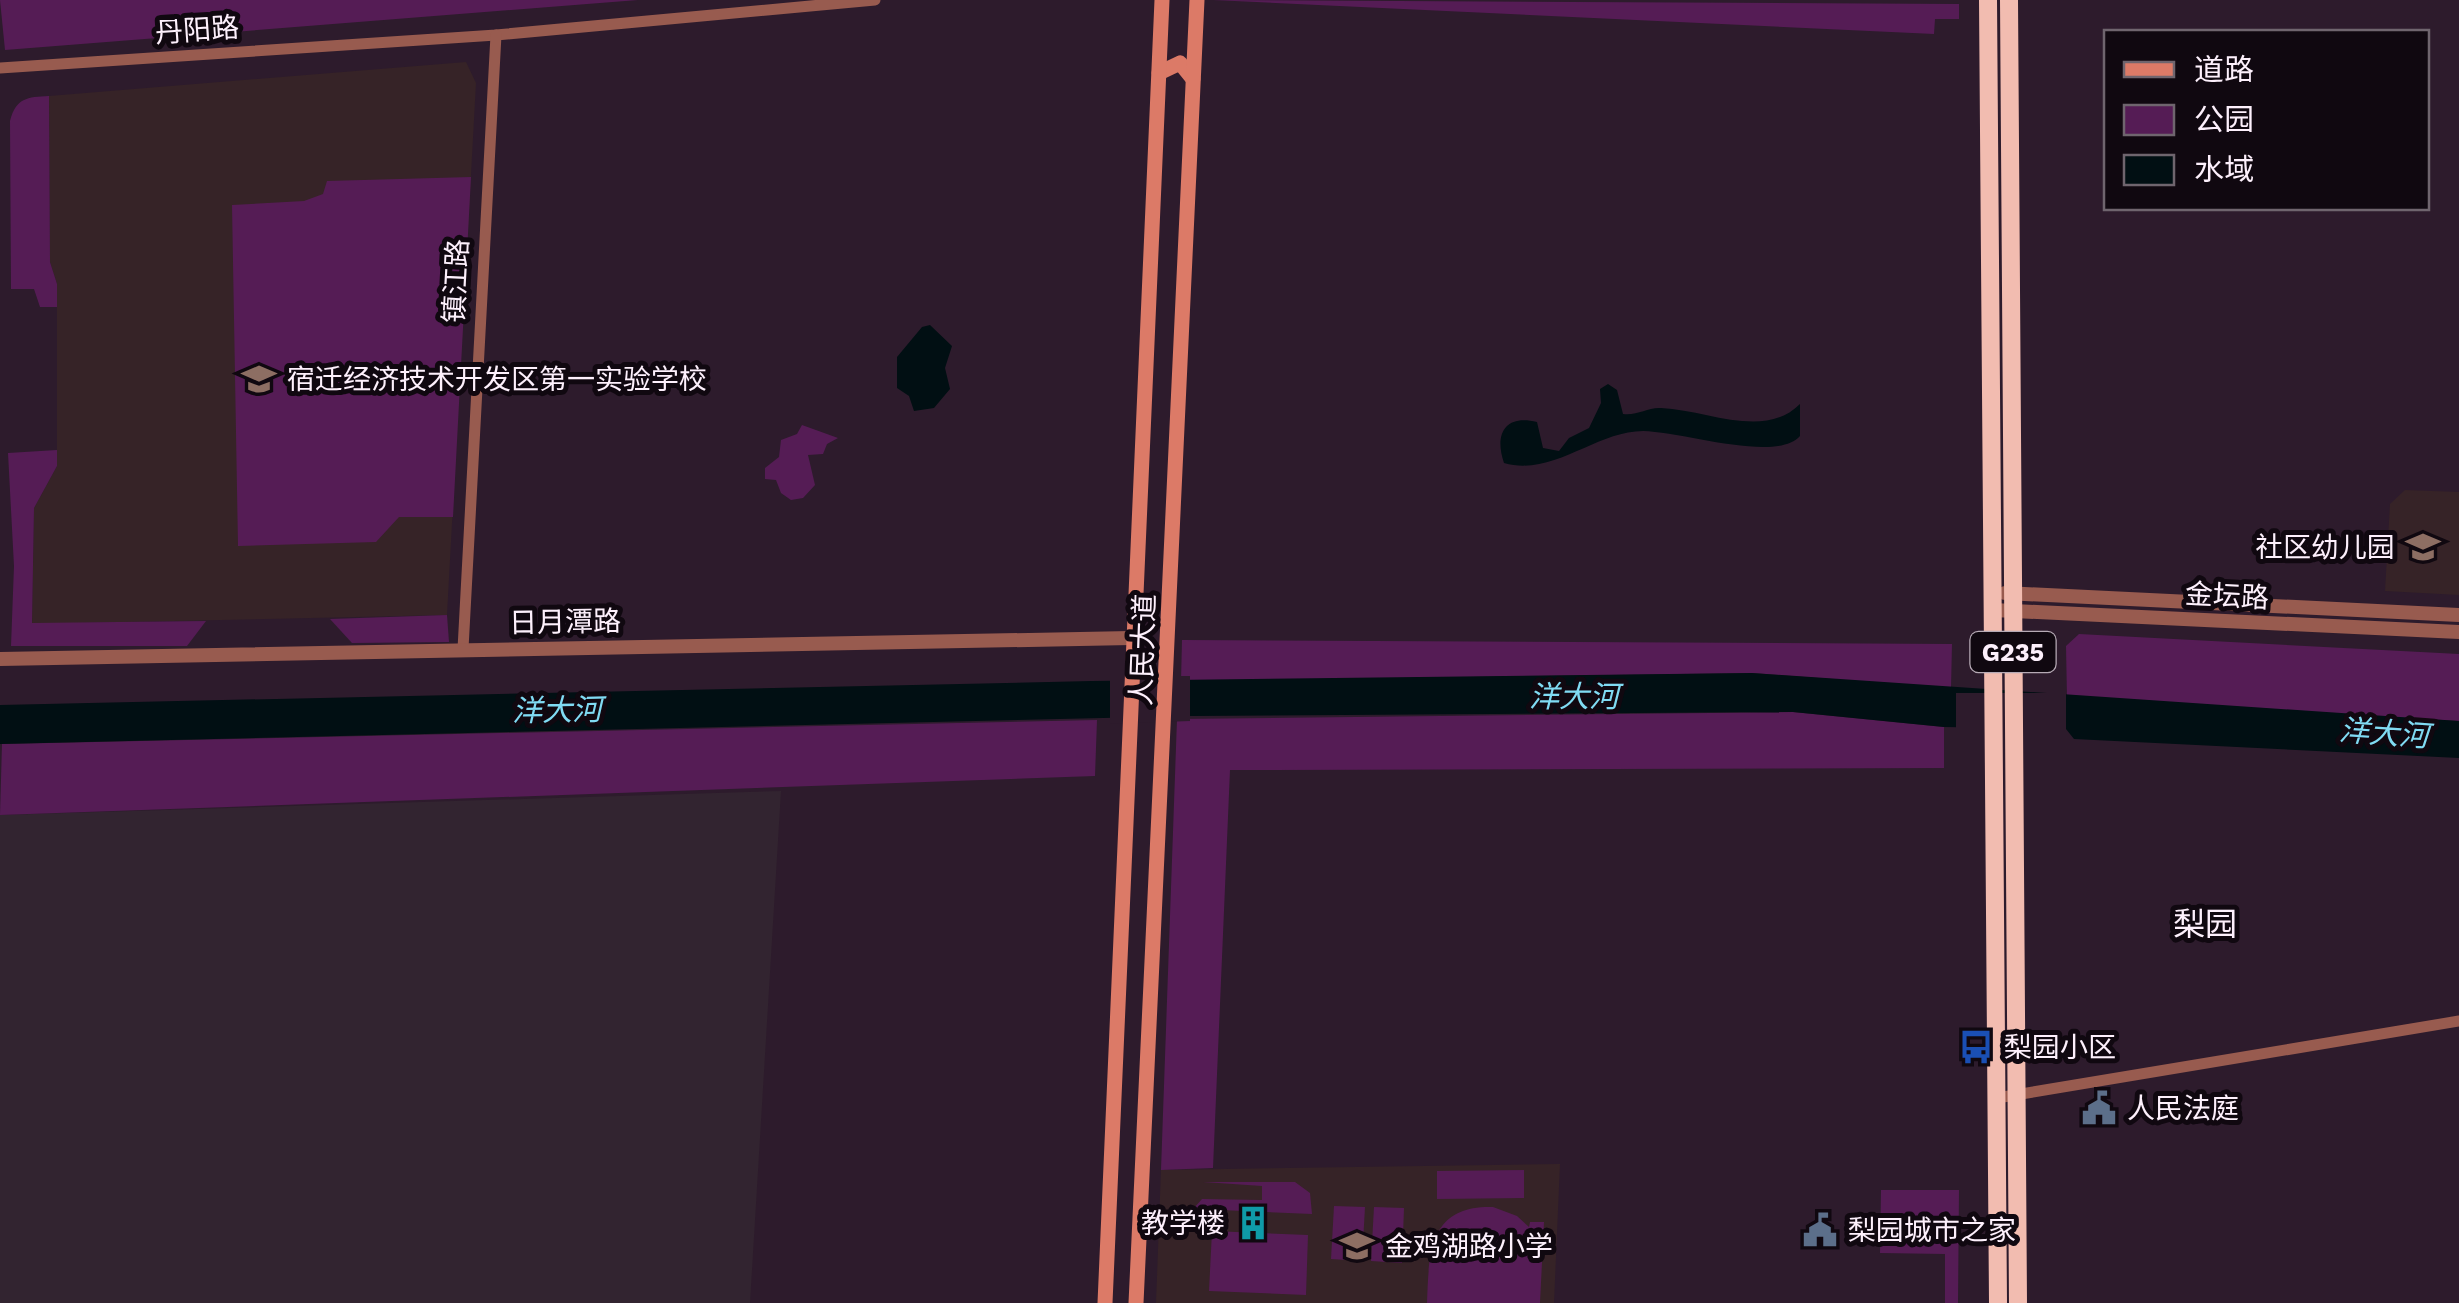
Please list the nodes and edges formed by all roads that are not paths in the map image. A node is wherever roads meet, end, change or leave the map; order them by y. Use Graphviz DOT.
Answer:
graph roads {
  1 [pos="876,0"];
  2 [pos="1162,0"];
  3 [pos="1196,0"];
  4 [pos="1988,0"];
  5 [pos="2009,0"];
  6 [pos="496,35"];
  7 [pos="0,68"];
  8 [pos="1159,73"];
  9 [pos="1193,79"];
  10 [pos="1993,601"];
  11 [pos="2013,602"];
  12 [pos="2459,615"];
  13 [pos="2459,632"];
  14 [pos="1131,638"];
  15 [pos="463,649"];
  16 [pos="0,660"];
  17 [pos="2459,1020"];
  18 [pos="2016,1094"];
  19 [pos="1996,1098"];
  20 [pos="1105,1303"];
  21 [pos="1136,1303"];
  22 [pos="1998,1303"];
  23 [pos="2018,1303"];
  1 -- 6 [label="street, 丹阳路"];
  2 -- 8 [label="main road, 人民大道"];
  3 -- 9 [label="main road, 人民大道"];
  4 -- 10 [label="highway, G235"];
  5 -- 11 [label="highway, G235"];
  6 -- 7 [label="street, 丹阳路"];
  6 -- 15 [label="street, 镇江路"];
  8 -- 9 [label="main road"];
  8 -- 14 [label="main road, 人民大道"];
  9 -- 21 [label="main road, 人民大道"];
  10 -- 11 [label="street, 金坛路"];
  10 -- 19 [label="highway, G235"];
  11 -- 12 [label="street, 金坛路"];
  11 -- 13 [label="street, 金坛路"];
  11 -- 18 [label="highway, G235"];
  14 -- 15 [label="street, 日月潭路"];
  14 -- 20 [label="main road, 人民大道"];
  15 -- 16 [label="street, 日月潭路"];
  17 -- 18 [label="street"];
  18 -- 19 [label="street"];
  18 -- 23 [label="highway, G235"];
  19 -- 22 [label="highway, G235"];
}
